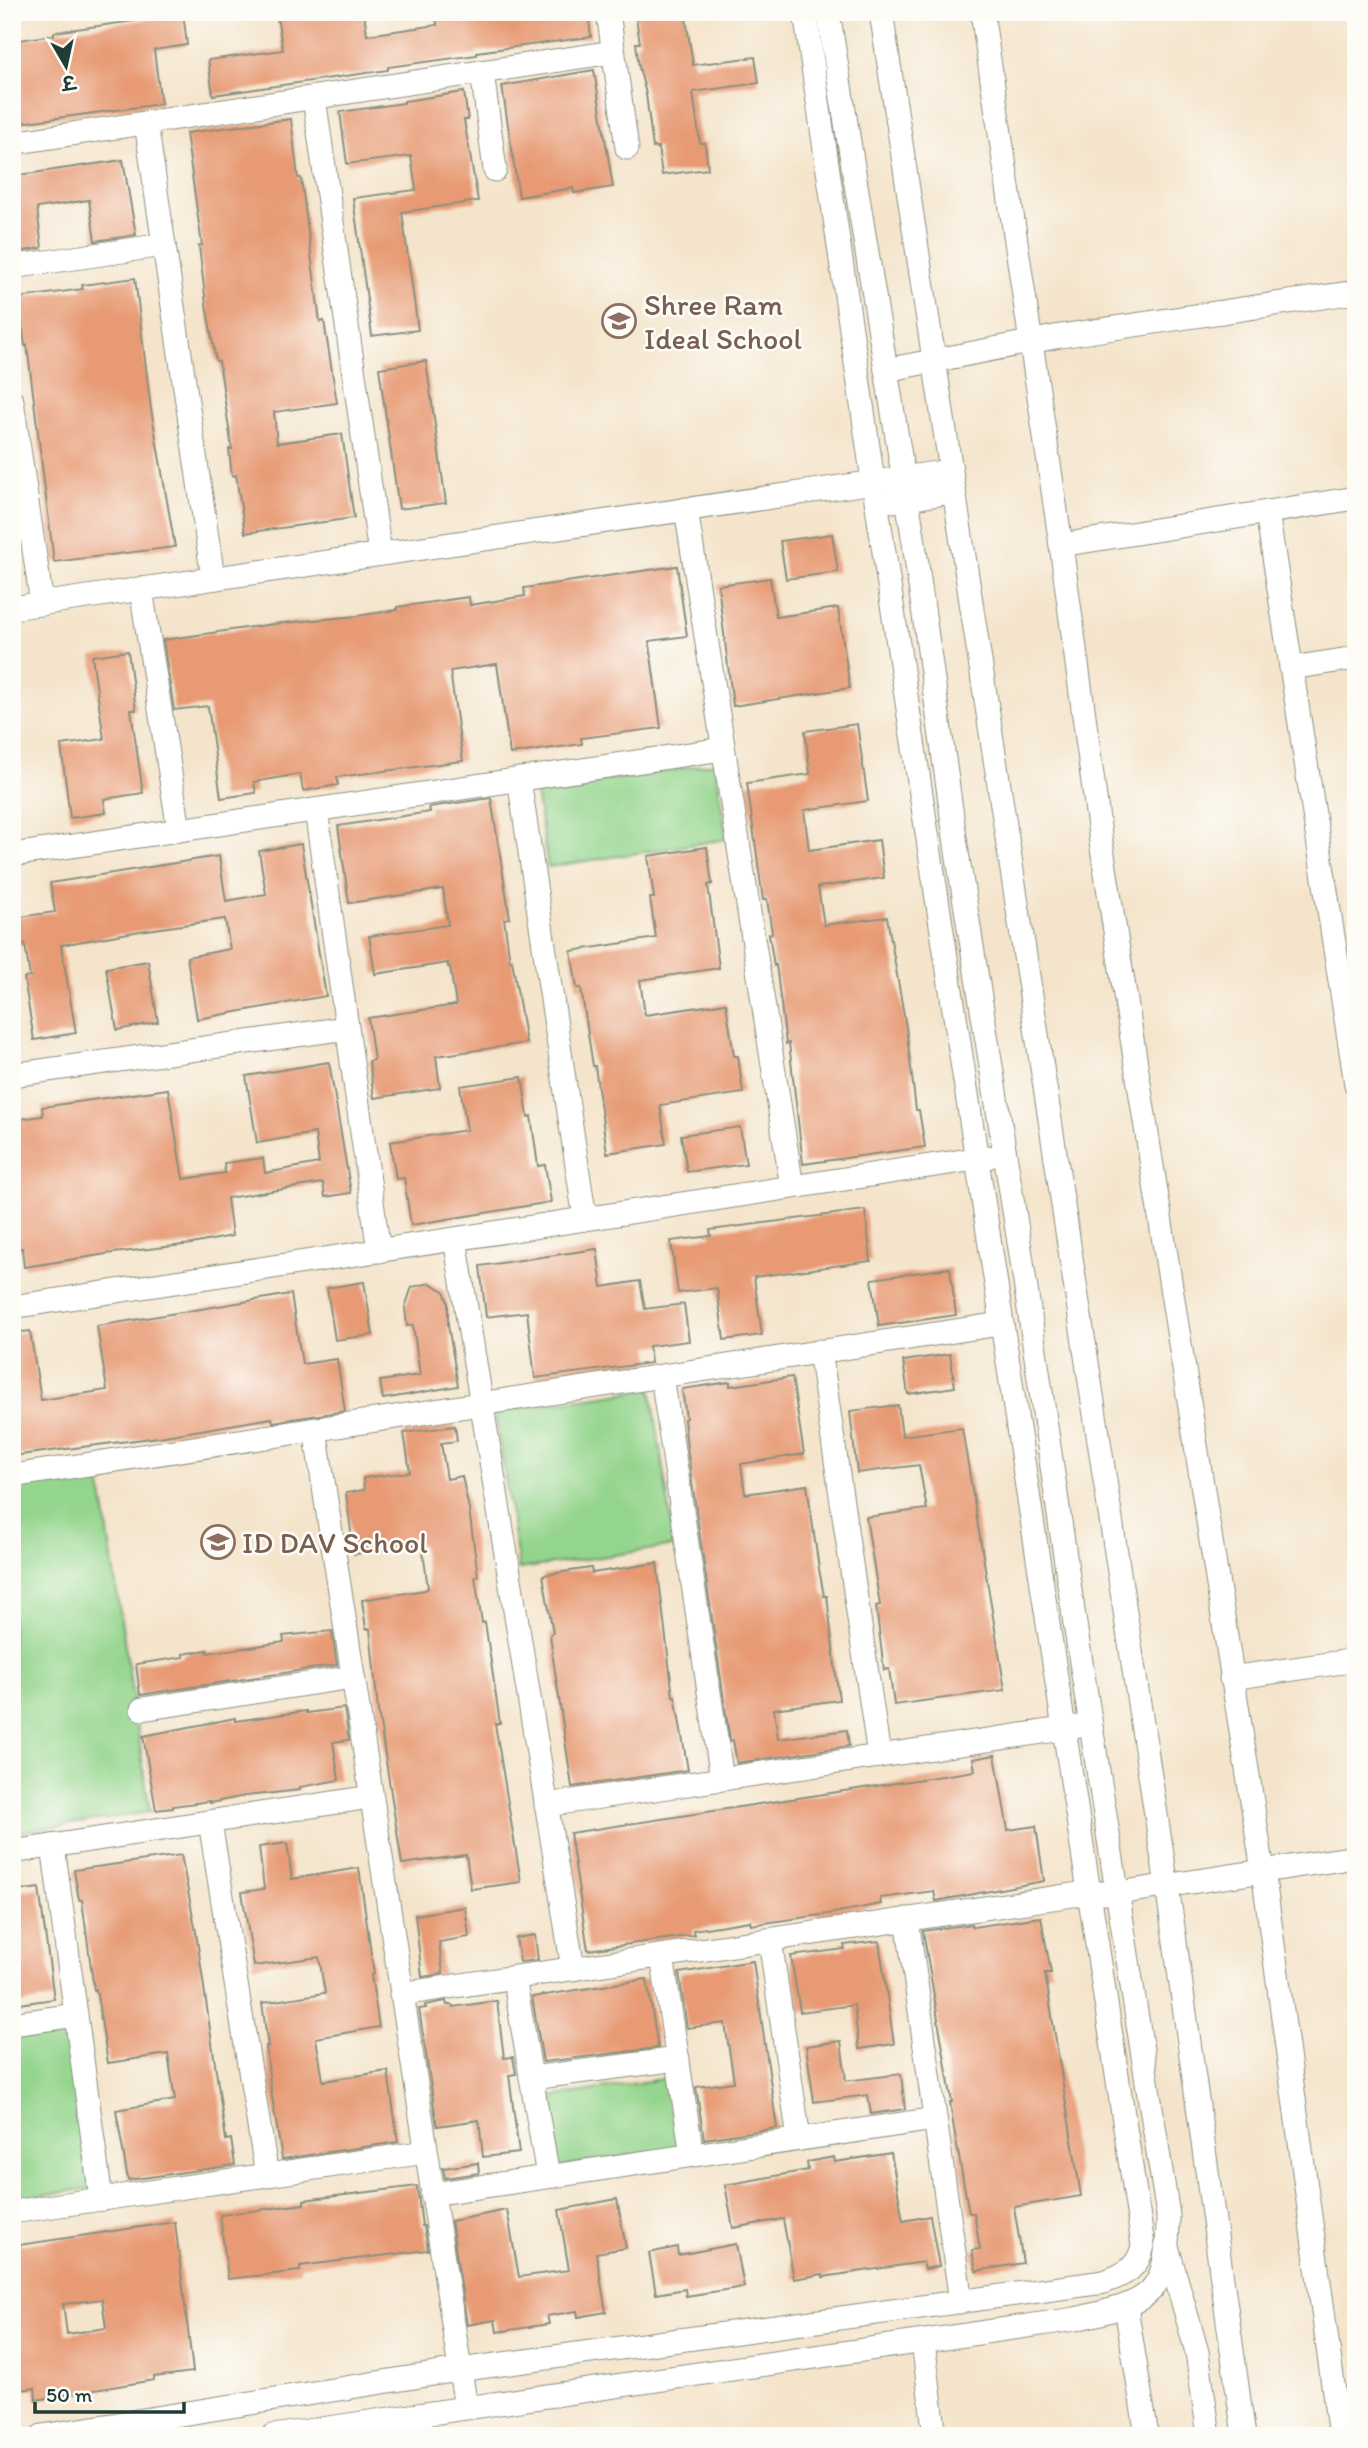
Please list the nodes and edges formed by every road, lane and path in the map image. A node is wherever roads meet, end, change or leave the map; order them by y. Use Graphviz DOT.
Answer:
graph roads {
  1 [pos="608,12"];
  2 [pos="805,12"];
  3 [pos="828,12"];
  4 [pos="881,12"];
  5 [pos="982,12"];
  6 [pos="613,52"];
  7 [pos="482,72"];
  8 [pos="314,98"];
  9 [pos="146,123"];
  10 [pos="12,143"];
  11 [pos="627,148"];
  12 [pos="495,170"];
  13 [pos="164,245"];
  14 [pos="12,267"];
  15 [pos="1356,292"];
  16 [pos="1031,341"];
  17 [pos="933,361"];
  18 [pos="886,370"];
  19 [pos="12,401"];
  20 [pos="13,406"];
  21 [pos="951,481"];
  22 [pos="905,488"];
  23 [pos="874,493"];
  24 [pos="1356,498"];
  25 [pos="686,509"];
  26 [pos="1267,512"];
  27 [pos="1061,545"];
  28 [pos="380,554"];
  29 [pos="213,578"];
  30 [pos="141,589"];
  31 [pos="42,604"];
  32 [pos="12,608"];
  33 [pos="1356,658"];
  34 [pos="1291,668"];
  35 [pos="723,749"];
  36 [pos="519,779"];
  37 [pos="316,810"];
  38 [pos="179,830"];
  39 [pos="12,855"];
  40 [pos="347,1028"];
  41 [pos="12,1075"];
  42 [pos="1356,1084"];
  43 [pos="1005,1154"];
  44 [pos="975,1158"];
  45 [pos="792,1187"];
  46 [pos="585,1219"];
  47 [pos="455,1239"];
  48 [pos="379,1251"];
  49 [pos="12,1307"];
  50 [pos="1000,1324"];
  51 [pos="820,1351"];
  52 [pos="662,1376"];
  53 [pos="482,1403"];
  54 [pos="315,1429"];
  55 [pos="12,1476"];
  56 [pos="1356,1660"];
  57 [pos="353,1677"];
  58 [pos="1231,1678"];
  59 [pos="142,1709"];
  60 [pos="1091,1725"];
  61 [pos="1061,1729"];
  62 [pos="879,1756"];
  63 [pos="722,1779"];
  64 [pos="371,1797"];
  65 [pos="546,1805"];
  66 [pos="210,1822"];
  67 [pos="53,1846"];
  68 [pos="12,1852"];
  69 [pos="1356,1857"];
  70 [pos="1263,1871"];
  71 [pos="1166,1886"];
  72 [pos="1086,1893"];
  73 [pos="1118,1893"];
  74 [pos="907,1919"];
  75 [pos="770,1940"];
  76 [pos="662,1956"];
  77 [pos="573,1969"];
  78 [pos="514,1977"];
  79 [pos="401,1994"];
  80 [pos="76,2015"];
  81 [pos="12,2025"];
  82 [pos="678,2059"];
  83 [pos="531,2078"];
  84 [pos="934,2119"];
  85 [pos="799,2139"];
  86 [pos="426,2152"];
  87 [pos="692,2155"];
  88 [pos="267,2176"];
  89 [pos="548,2176"];
  90 [pos="432,2194"];
  91 [pos="101,2199"];
  92 [pos="12,2212"];
  93 [pos="1168,2250"];
  94 [pos="961,2302"];
  95 [pos="1126,2307"];
  96 [pos="923,2342"];
  97 [pos="459,2371"];
  98 [pos="466,2408"];
  99 [pos="389,2428"];
  100 [pos="42,2436"];
  101 [pos="273,2436"];
  102 [pos="935,2436"];
  103 [pos="1147,2436"];
  104 [pos="1209,2436"];
  105 [pos="1244,2436"];
  106 [pos="1340,2436"];
  1 -- 6 [label="street"];
  2 -- 23 [label="street"];
  3 -- 18 [label="street"];
  4 -- 17 [label="street"];
  5 -- 16 [label="street"];
  6 -- 7 [label="street"];
  6 -- 11 [label="street"];
  7 -- 8 [label="street"];
  7 -- 12 [label="street"];
  8 -- 9 [label="street"];
  8 -- 28 [label="street"];
  9 -- 10 [label="street"];
  9 -- 13 [label="street"];
  13 -- 14 [label="street"];
  13 -- 29 [label="street"];
  15 -- 16 [label="street"];
  16 -- 17 [label="street"];
  16 -- 27 [label="street"];
  17 -- 18 [label="street"];
  17 -- 21 [label="street"];
  18 -- 22 [label="street"];
  19 -- 20 [label="street"];
  20 -- 31 [label="street"];
  21 -- 22 [label="street"];
  21 -- 71 [label="street"];
  22 -- 23 [label="street"];
  22 -- 43 [label="street"];
  23 -- 25 [label="street"];
  23 -- 44 [label="street"];
  24 -- 26 [label="street"];
  25 -- 28 [label="street"];
  25 -- 35 [label="street"];
  26 -- 27 [label="street"];
  26 -- 34 [label="street"];
  27 -- 58 [label="street"];
  28 -- 29 [label="street"];
  29 -- 30 [label="street"];
  30 -- 31 [label="street"];
  30 -- 38 [label="street"];
  31 -- 32 [label="street"];
  33 -- 34 [label="street"];
  34 -- 42 [label="street"];
  35 -- 36 [label="street"];
  35 -- 45 [label="street"];
  36 -- 37 [label="street"];
  36 -- 46 [label="street"];
  37 -- 38 [label="street"];
  37 -- 40 [label="street"];
  38 -- 39 [label="street"];
  40 -- 41 [label="street"];
  40 -- 48 [label="street"];
  43 -- 44 [label="street"];
  43 -- 60 [label="street"];
  44 -- 45 [label="street"];
  44 -- 50 [label="street"];
  45 -- 46 [label="street"];
  46 -- 47 [label="street"];
  47 -- 48 [label="street"];
  47 -- 53 [label="street"];
  48 -- 49 [label="street"];
  50 -- 51 [label="street"];
  50 -- 61 [label="street"];
  51 -- 52 [label="street"];
  51 -- 62 [label="street"];
  52 -- 53 [label="street"];
  52 -- 63 [label="street"];
  53 -- 54 [label="street"];
  53 -- 65 [label="street"];
  54 -- 55 [label="street"];
  54 -- 57 [label="street"];
  56 -- 58 [label="street"];
  57 -- 59 [label="street"];
  57 -- 64 [label="street"];
  58 -- 70 [label="street"];
  60 -- 61 [label="street"];
  60 -- 73 [label="street"];
  61 -- 62 [label="street"];
  61 -- 72 [label="street"];
  62 -- 63 [label="street"];
  63 -- 65 [label="street"];
  64 -- 66 [label="street"];
  64 -- 79 [label="street"];
  65 -- 77 [label="street"];
  66 -- 67 [label="street"];
  66 -- 88 [label="street"];
  67 -- 68 [label="street"];
  67 -- 80 [label="street"];
  69 -- 70 [label="street"];
  70 -- 71 [label="street"];
  70 -- 106 [label="street"];
  71 -- 73 [label="street"];
  71 -- 105 [label="street"];
  72 -- 73 [label="street"];
  72 -- 74 [label="street"];
  72 -- 94 [label="street"];
  73 -- 93 [label="street"];
  74 -- 75 [label="street"];
  74 -- 84 [label="street"];
  75 -- 76 [label="street"];
  75 -- 85 [label="street"];
  76 -- 77 [label="street"];
  76 -- 82 [label="street"];
  77 -- 78 [label="street"];
  78 -- 79 [label="street"];
  78 -- 83 [label="street"];
  79 -- 86 [label="street"];
  80 -- 81 [label="street"];
  80 -- 91 [label="street"];
  82 -- 83 [label="street"];
  82 -- 87 [label="street"];
  83 -- 89 [label="street"];
  84 -- 85 [label="street"];
  84 -- 94 [label="street"];
  85 -- 87 [label="street"];
  86 -- 88 [label="street"];
  86 -- 90 [label="street"];
  87 -- 89 [label="street"];
  88 -- 91 [label="street"];
  89 -- 90 [label="street"];
  90 -- 97 [label="street"];
  91 -- 92 [label="street"];
  93 -- 95 [label="street"];
  93 -- 104 [label="street"];
  94 -- 97 [label="street"];
  95 -- 96 [label="street"];
  95 -- 103 [label="street"];
  96 -- 98 [label="street"];
  96 -- 102 [label="street"];
  97 -- 98 [label="street"];
  97 -- 100 [label="street"];
  98 -- 99 [label="street"];
  99 -- 101 [label="street"];
}
